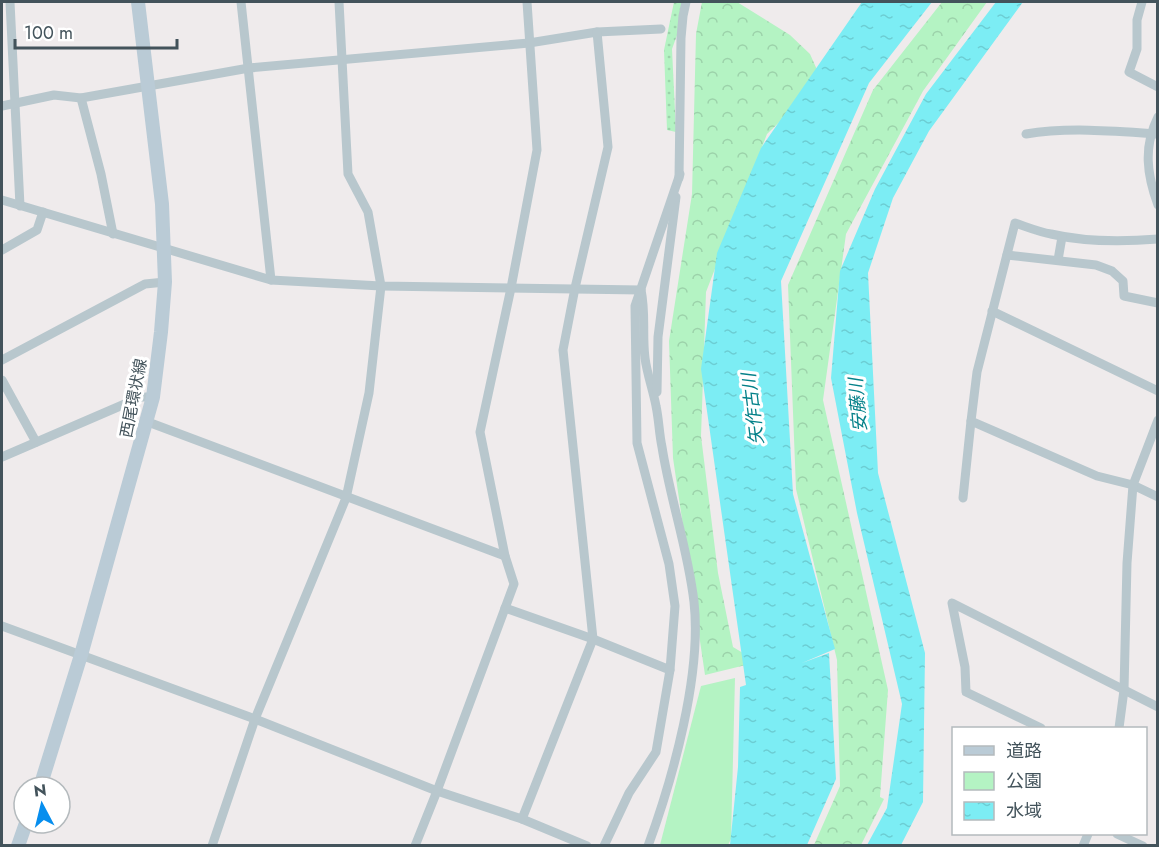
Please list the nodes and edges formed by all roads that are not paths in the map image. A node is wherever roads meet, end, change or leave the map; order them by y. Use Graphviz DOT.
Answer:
graph roads {
  1 [pos="10,2"];
  2 [pos="138,2"];
  3 [pos="241,2"];
  4 [pos="339,2"];
  5 [pos="527,2"];
  6 [pos="686,2"];
  7 [pos="1142,2"];
  8 [pos="661,28"];
  9 [pos="597,32"];
  10 [pos="529,43"];
  11 [pos="342,60"];
  12 [pos="249,68"];
  13 [pos="149,87"];
  14 [pos="1158,87"];
  15 [pos="81,98"];
  16 [pos="16,103"];
  17 [pos="2,105"];
  18 [pos="1158,117"];
  19 [pos="1026,134"];
  20 [pos="1154,134"];
  21 [pos="680,174"];
  22 [pos="2,200"];
  23 [pos="1158,205"];
  24 [pos="20,206"];
  25 [pos="43,212"];
  26 [pos="113,234"];
  27 [pos="1062,237"];
  28 [pos="1158,239"];
  29 [pos="164,248"];
  30 [pos="2,250"];
  31 [pos="1007,255"];
  32 [pos="1058,260"];
  33 [pos="271,280"];
  34 [pos="165,282"];
  35 [pos="381,286"];
  36 [pos="512,288"];
  37 [pos="575,288"];
  38 [pos="641,290"];
  39 [pos="1158,303"];
  40 [pos="992,311"];
  41 [pos="2,360"];
  42 [pos="2,380"];
  43 [pos="1158,391"];
  44 [pos="153,397"];
  45 [pos="656,407"];
  46 [pos="1158,420"];
  47 [pos="970,421"];
  48 [pos="148,422"];
  49 [pos="36,442"];
  50 [pos="2,457"];
  51 [pos="1133,485"];
  52 [pos="1158,497"];
  53 [pos="346,498"];
  54 [pos="963,498"];
  55 [pos="505,556"];
  56 [pos="505,608"];
  57 [pos="2,626"];
  58 [pos="593,639"];
  59 [pos="81,655"];
  60 [pos="670,670"];
  61 [pos="1124,690"];
  62 [pos="1158,707"];
  63 [pos="255,719"];
  64 [pos="1037,727"];
  65 [pos="1119,727"];
  66 [pos="44,775"];
  67 [pos="437,791"];
  68 [pos="522,819"];
  69 [pos="1120,835"];
  70 [pos="212,846"];
  71 [pos="415,846"];
  72 [pos="587,846"];
  73 [pos="604,846"];
  74 [pos="648,846"];
  75 [pos="1143,846"];
  1 -- 16 [label="street"];
  2 -- 13 [label="main road, 西尾環状線"];
  3 -- 12 [label="street"];
  4 -- 11 [label="street"];
  5 -- 10 [label="street"];
  6 -- 21 [label="street"];
  7 -- 14 [label="street"];
  8 -- 9 [label="street"];
  9 -- 10 [label="street"];
  9 -- 37 [label="street"];
  10 -- 11 [label="street"];
  10 -- 36 [label="street"];
  11 -- 12 [label="street"];
  11 -- 35 [label="street"];
  12 -- 13 [label="street"];
  12 -- 33 [label="street"];
  13 -- 15 [label="street"];
  13 -- 29 [label="main road, 西尾環状線"];
  15 -- 16 [label="street"];
  15 -- 26 [label="street"];
  16 -- 17 [label="street"];
  16 -- 24 [label="street"];
  18 -- 20 [label="street"];
  19 -- 20 [label="street"];
  20 -- 23 [label="street"];
  21 -- 38 [label="street"];
  21 -- 45 [label="street"];
  22 -- 24 [label="street"];
  24 -- 25 [label="street"];
  25 -- 26 [label="street"];
  25 -- 30 [label="street"];
  26 -- 29 [label="street"];
  27 -- 28 [label="street"];
  27 -- 31 [label="street"];
  27 -- 32 [label="street"];
  29 -- 33 [label="street"];
  29 -- 34 [label="main road, 西尾環状線"];
  31 -- 32 [label="street"];
  31 -- 40 [label="street"];
  32 -- 39 [label="street"];
  33 -- 35 [label="street"];
  34 -- 41 [label="street"];
  34 -- 44 [label="main road, 西尾環状線"];
  35 -- 36 [label="street"];
  35 -- 53 [label="street"];
  36 -- 37 [label="street"];
  36 -- 55 [label="street"];
  37 -- 38 [label="street"];
  37 -- 58 [label="street"];
  38 -- 45 [label="street"];
  38 -- 60 [label="street"];
  40 -- 43 [label="street"];
  40 -- 47 [label="street"];
  42 -- 49 [label="street"];
  44 -- 48 [label="main road, 西尾環状線"];
  44 -- 49 [label="street"];
  45 -- 74 [label="street"];
  46 -- 51 [label="street"];
  47 -- 51 [label="street"];
  47 -- 54 [label="street"];
  48 -- 53 [label="street"];
  48 -- 59 [label="main road, 西尾環状線"];
  49 -- 50 [label="street"];
  51 -- 52 [label="street"];
  51 -- 61 [label="street"];
  53 -- 55 [label="street"];
  53 -- 63 [label="street"];
  55 -- 56 [label="street"];
  56 -- 58 [label="street"];
  56 -- 67 [label="street"];
  57 -- 59 [label="street"];
  58 -- 60 [label="street"];
  58 -- 68 [label="street"];
  59 -- 63 [label="street"];
  59 -- 66 [label="main road, 西尾環状線"];
  60 -- 73 [label="street"];
  61 -- 62 [label="street"];
  61 -- 64 [label="street"];
  61 -- 65 [label="street"];
  63 -- 67 [label="street"];
  63 -- 70 [label="street"];
  67 -- 68 [label="street"];
  67 -- 71 [label="street"];
  68 -- 72 [label="street"];
  69 -- 75 [label="street"];
}
